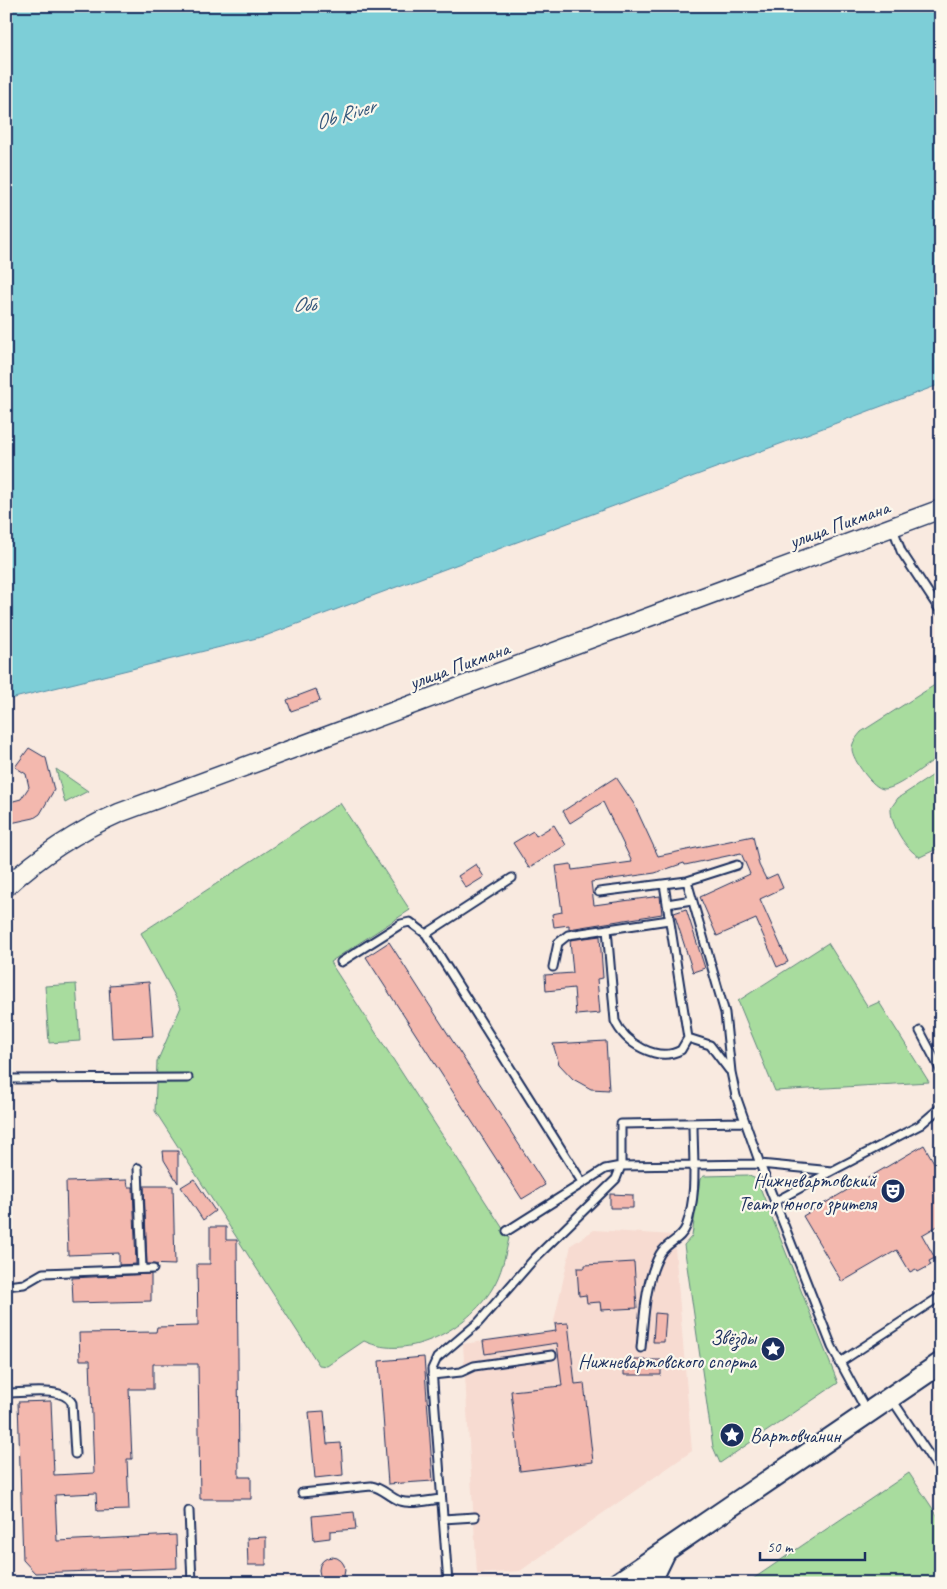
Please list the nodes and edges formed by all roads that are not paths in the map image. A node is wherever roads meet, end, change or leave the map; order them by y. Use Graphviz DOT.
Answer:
graph roads {
  1 [pos="941,509"];
  2 [pos="892,527"];
  3 [pos="941,612"];
  4 [pos="737,865"];
  5 [pos="512,878"];
  6 [pos="687,881"];
  7 [pos="664,884"];
  8 [pos="6,887"];
  9 [pos="599,892"];
  10 [pos="692,900"];
  11 [pos="667,904"];
  12 [pos="669,920"];
  13 [pos="607,929"];
  14 [pos="426,934"];
  15 [pos="341,962"];
  16 [pos="553,967"];
  17 [pos="920,1030"];
  18 [pos="688,1038"];
  19 [pos="941,1071"];
  20 [pos="731,1072"];
  21 [pos="188,1078"];
  22 [pos="6,1079"];
  23 [pos="941,1107"];
  24 [pos="744,1122"];
  25 [pos="693,1124"];
  26 [pos="760,1164"];
  27 [pos="694,1165"];
  28 [pos="621,1166"];
  29 [pos="138,1168"];
  30 [pos="832,1171"];
  31 [pos="582,1182"];
  32 [pos="776,1201"];
  33 [pos="507,1231"];
  34 [pos="142,1269"];
  35 [pos="153,1269"];
  36 [pos="6,1286"];
  37 [pos="941,1296"];
  38 [pos="640,1348"];
  39 [pos="552,1355"];
  40 [pos="839,1363"];
  41 [pos="941,1363"];
  42 [pos="432,1376"];
  43 [pos="6,1393"];
  44 [pos="890,1397"];
  45 [pos="868,1412"];
  46 [pos="74,1454"];
  47 [pos="941,1473"];
  48 [pos="302,1493"];
  49 [pos="442,1500"];
  50 [pos="189,1511"];
  51 [pos="476,1517"];
  52 [pos="443,1519"];
  53 [pos="672,1545"];
  54 [pos="192,1583"];
  55 [pos="448,1583"];
  56 [pos="618,1583"];
  57 [pos="650,1583"];
  1 -- 2 [label="street, улица Пикмана"];
  2 -- 3 [label="lane"];
  2 -- 8 [label="street, улица Пикмана"];
  4 -- 6 [label="lane"];
  5 -- 14 [label="lane"];
  6 -- 7 [label="lane"];
  6 -- 10 [label="lane"];
  7 -- 9 [label="lane"];
  7 -- 11 [label="lane"];
  10 -- 11 [label="lane"];
  10 -- 20 [label="lane"];
  11 -- 12 [label="lane"];
  12 -- 13 [label="lane"];
  12 -- 18 [label="lane"];
  13 -- 16 [label="lane"];
  13 -- 18 [label="lane"];
  14 -- 15 [label="lane"];
  14 -- 31 [label="lane"];
  17 -- 19 [label="lane"];
  18 -- 20 [label="lane"];
  20 -- 24 [label="lane"];
  21 -- 22 [label="lane"];
  23 -- 30 [label="lane"];
  24 -- 25 [label="lane"];
  24 -- 26 [label="lane"];
  25 -- 27 [label="lane"];
  25 -- 28 [label="lane"];
  26 -- 27 [label="lane"];
  26 -- 30 [label="lane"];
  26 -- 32 [label="lane"];
  27 -- 28 [label="lane"];
  27 -- 38 [label="lane"];
  28 -- 31 [label="lane"];
  28 -- 42 [label="lane"];
  29 -- 34 [label="lane"];
  30 -- 32 [label="lane"];
  31 -- 33 [label="lane"];
  32 -- 40 [label="lane"];
  34 -- 35 [label="lane"];
  34 -- 36 [label="lane"];
  37 -- 40 [label="lane"];
  39 -- 42 [label="lane"];
  40 -- 45 [label="lane"];
  41 -- 44 [label="main road"];
  42 -- 49 [label="lane"];
  43 -- 46 [label="lane"];
  44 -- 45 [label="main road"];
  44 -- 47 [label="lane"];
  45 -- 53 [label="main road"];
  48 -- 49 [label="lane"];
  49 -- 52 [label="lane"];
  50 -- 54 [label="lane"];
  51 -- 52 [label="lane"];
  52 -- 55 [label="lane"];
  53 -- 56 [label="main road"];
  53 -- 57 [label="main road"];
}
